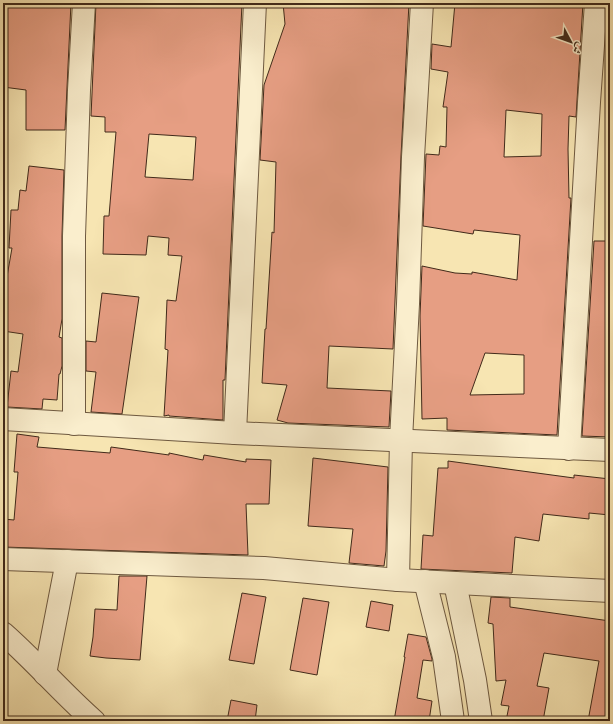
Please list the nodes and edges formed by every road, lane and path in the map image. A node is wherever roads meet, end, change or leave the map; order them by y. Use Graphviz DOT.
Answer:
graph roads {
  1 [pos="84,3"];
  2 [pos="256,3"];
  3 [pos="422,3"];
  4 [pos="596,3"];
  5 [pos="3,419"];
  6 [pos="74,424"];
  7 [pos="235,433"];
  8 [pos="401,440"];
  9 [pos="569,449"];
  10 [pos="610,450"];
  11 [pos="3,559"];
  12 [pos="67,561"];
  13 [pos="398,580"];
  14 [pos="425,581"];
  15 [pos="455,583"];
  16 [pos="610,591"];
  17 [pos="3,633"];
  18 [pos="45,674"];
  19 [pos="94,721"];
  20 [pos="453,721"];
  21 [pos="481,721"];
  1 -- 6 [label="street"];
  2 -- 7 [label="street"];
  3 -- 8 [label="street"];
  4 -- 9 [label="street"];
  5 -- 6 [label="street"];
  6 -- 7 [label="street"];
  7 -- 8 [label="street"];
  8 -- 9 [label="street"];
  8 -- 13 [label="street"];
  9 -- 10 [label="street"];
  11 -- 12 [label="street"];
  12 -- 13 [label="street"];
  12 -- 18 [label="street"];
  13 -- 14 [label="street"];
  14 -- 15 [label="street"];
  14 -- 20 [label="street"];
  15 -- 16 [label="street"];
  15 -- 21 [label="street"];
  17 -- 18 [label="street"];
  18 -- 19 [label="street"];
}
